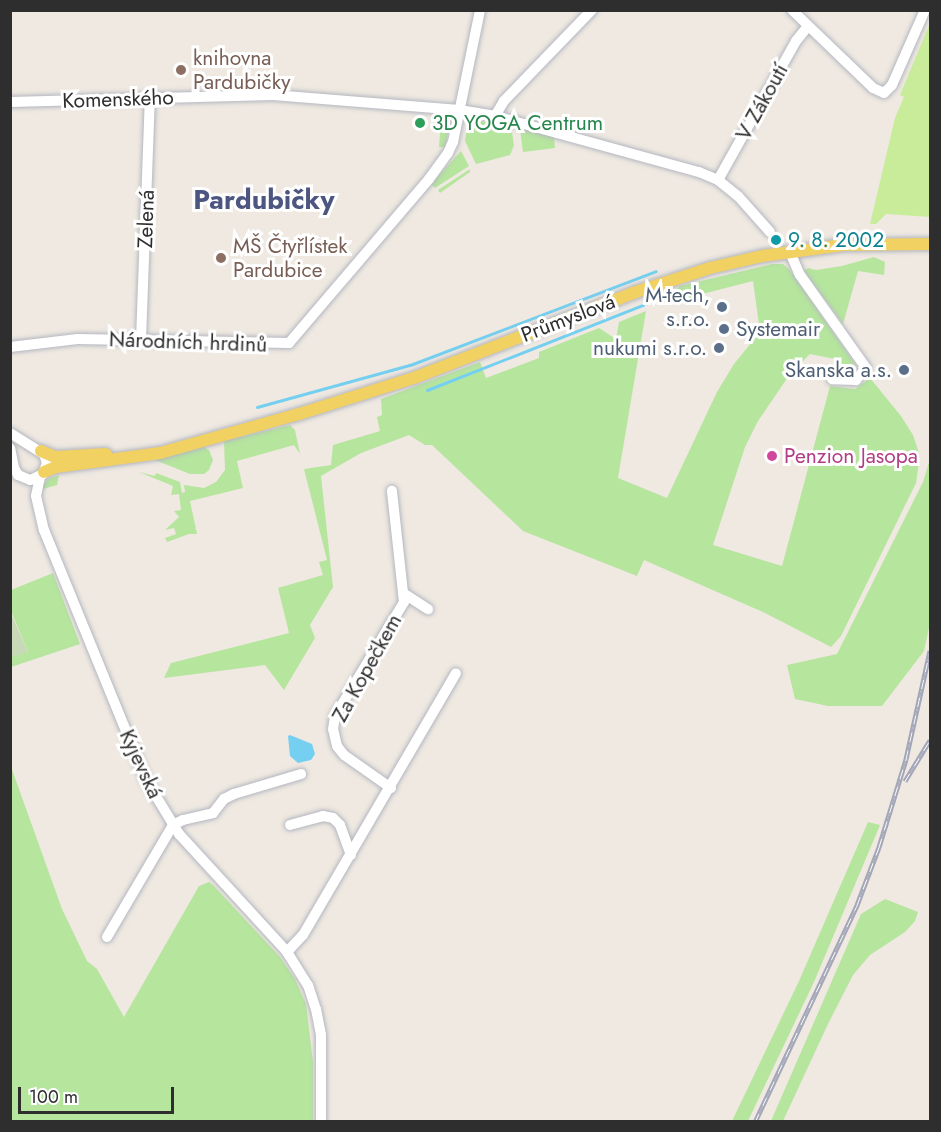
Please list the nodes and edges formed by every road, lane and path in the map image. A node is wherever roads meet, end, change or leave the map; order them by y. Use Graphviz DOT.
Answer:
graph roads {
  1 [pos="480,10"];
  2 [pos="592,10"];
  3 [pos="792,10"];
  4 [pos="925,10"];
  5 [pos="808,26"];
  6 [pos="150,97"];
  7 [pos="10,102"];
  8 [pos="459,110"];
  9 [pos="495,116"];
  10 [pos="718,180"];
  11 [pos="770,232"];
  12 [pos="930,243"];
  13 [pos="790,252"];
  14 [pos="141,340"];
  15 [pos="10,346"];
  16 [pos="832,379"];
  17 [pos="10,433"];
  18 [pos="214,437"];
  19 [pos="10,448"];
  20 [pos="38,449"];
  21 [pos="13,463"];
  22 [pos="18,475"];
  23 [pos="42,475"];
  24 [pos="392,491"];
  25 [pos="49,542"];
  26 [pos="403,593"];
  27 [pos="429,609"];
  28 [pos="456,673"];
  29 [pos="301,774"];
  30 [pos="391,788"];
  31 [pos="173,825"];
  32 [pos="290,825"];
  33 [pos="351,855"];
  34 [pos="107,937"];
  35 [pos="287,952"];
  36 [pos="321,1122"];
  1 -- 8 [label="street, Národních hrdinů"];
  2 -- 9 [label="street"];
  3 -- 5 [label="street"];
  4 -- 5 [label="street"];
  5 -- 10 [label="street, V Zákoutí"];
  6 -- 7 [label="street, Komenského"];
  6 -- 8 [label="street, Komenského"];
  6 -- 14 [label="street, Zelená"];
  8 -- 9 [label="street, Komenského"];
  8 -- 14 [label="street, Národních hrdinů"];
  9 -- 10 [label="street, Komenského"];
  10 -- 11 [label="street, Komenského"];
  12 -- 13 [label="main road, Průmyslová"];
  13 -- 16 [label="street"];
  13 -- 18 [label="main road, Průmyslová"];
  14 -- 15 [label="street, Národních hrdinů"];
  17 -- 20 [label="street"];
  18 -- 20 [label="main road, Průmyslová"];
  18 -- 23 [label="main road, Průmyslová"];
  19 -- 21 [label="street"];
  20 -- 21 [label="street"];
  20 -- 23 [label="street"];
  21 -- 22 [label="street"];
  22 -- 23 [label="street"];
  22 -- 25 [label="street, Kyjevská"];
  23 -- 25 [label="street, Kyjevská"];
  24 -- 26 [label="street, Za Kopečkem"];
  25 -- 31 [label="street, Kyjevská"];
  26 -- 27 [label="street, Za Kopečkem"];
  26 -- 30 [label="street, Za Kopečkem"];
  28 -- 30 [label="street"];
  29 -- 31 [label="street"];
  30 -- 33 [label="street"];
  31 -- 34 [label="street"];
  31 -- 35 [label="street, Kyjevská"];
  32 -- 33 [label="street"];
  33 -- 35 [label="street"];
  35 -- 36 [label="street, Kyjevská"];
}
